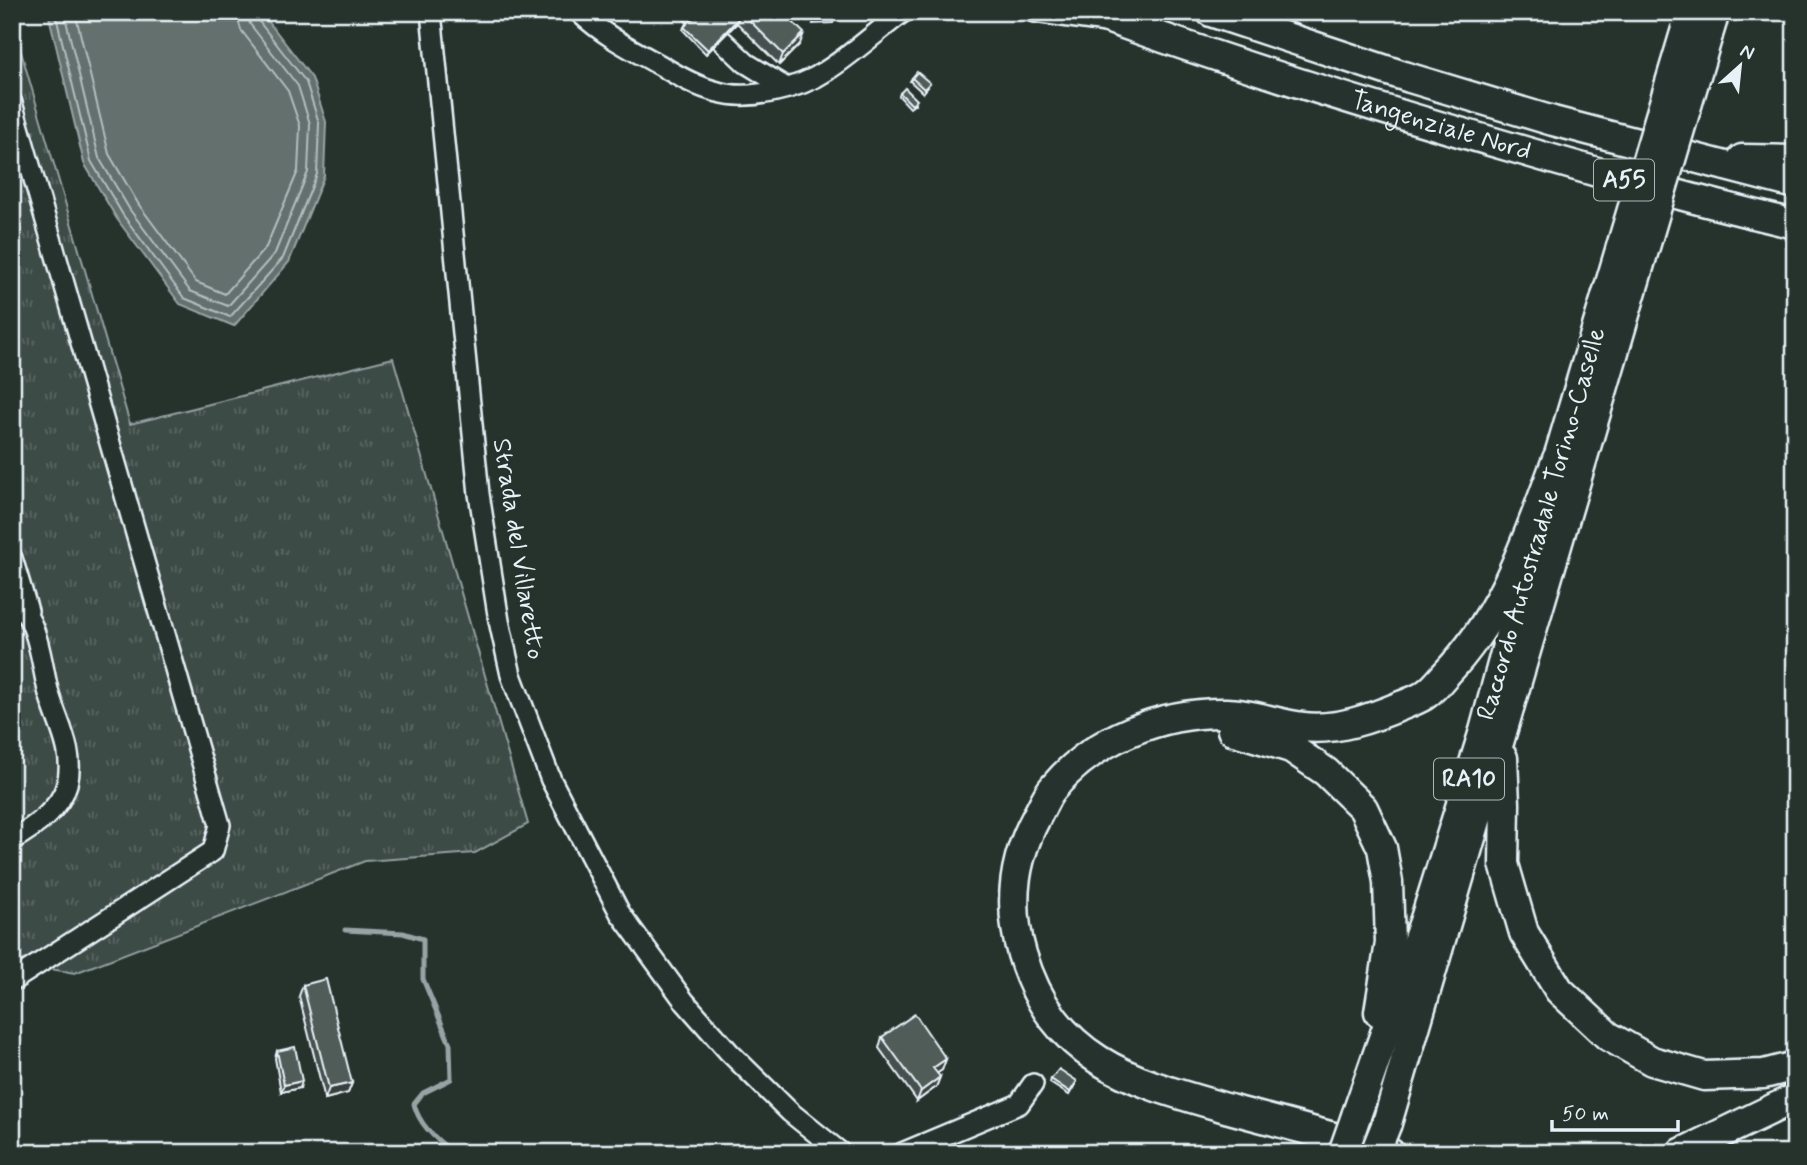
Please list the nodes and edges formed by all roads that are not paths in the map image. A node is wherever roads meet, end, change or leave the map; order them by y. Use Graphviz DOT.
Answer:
graph roads {
  1 [pos="431,12"];
  2 [pos="579,12"];
  3 [pos="692,12"];
  4 [pos="903,12"];
  5 [pos="1034,12"];
  6 [pos="1090,12"];
  7 [pos="1211,12"];
  8 [pos="1700,22"];
  9 [pos="1121,23"];
  10 [pos="785,87"];
  11 [pos="12,103"];
  12 [pos="1690,158"];
  13 [pos="1795,160"];
  14 [pos="1795,184"];
  15 [pos="1795,224"];
  16 [pos="1617,300"];
  17 [pos="1557,459"];
  18 [pos="12,558"];
  19 [pos="12,597"];
  20 [pos="31,623"];
  21 [pos="1138,730"];
  22 [pos="1502,738"];
  23 [pos="12,840"];
  24 [pos="12,981"];
  25 [pos="1795,1066"];
  26 [pos="1033,1084"];
  27 [pos="1795,1098"];
  28 [pos="1359,1105"];
  29 [pos="1714,1136"];
  30 [pos="841,1153"];
  31 [pos="902,1153"];
  32 [pos="1343,1153"];
  33 [pos="1375,1153"];
  34 [pos="1390,1153"];
  35 [pos="1668,1153"];
  36 [pos="1681,1153"];
  1 -- 30 [label="street, Strada del Villaretto"];
  2 -- 10 [label="street"];
  3 -- 10 [label="street"];
  4 -- 10 [label="street"];
  5 -- 9 [label="street"];
  6 -- 9 [label="highway, Tangenziale Nord / A55"];
  7 -- 12 [label="highway, Tangenziale Nord / A55"];
  8 -- 16 [label="highway, Raccordo Autostradale Torino-Caselle / RA10, bridge"];
  9 -- 15 [label="highway, Tangenziale Nord / A55"];
  11 -- 24 [label="street"];
  12 -- 13 [label="highway"];
  12 -- 14 [label="highway, Tangenziale Nord / A55"];
  16 -- 17 [label="highway, Raccordo Autostradale Torino-Caselle / RA10"];
  16 -- 22 [label="highway, Raccordo Autostradale Torino-Caselle / RA10"];
  17 -- 21 [label="highway"];
  17 -- 28 [label="highway, Raccordo Autostradale Torino-Caselle / RA10"];
  18 -- 20 [label="street"];
  19 -- 20 [label="street"];
  20 -- 23 [label="street"];
  21 -- 28 [label="highway"];
  21 -- 34 [label="highway"];
  22 -- 25 [label="highway"];
  22 -- 33 [label="highway, Raccordo Autostradale Torino-Caselle / RA10, bridge"];
  26 -- 31 [label="street"];
  27 -- 29 [label="highway"];
  28 -- 32 [label="highway, Raccordo Autostradale Torino-Caselle / RA10, bridge"];
  29 -- 35 [label="highway"];
  29 -- 36 [label="highway"];
}
